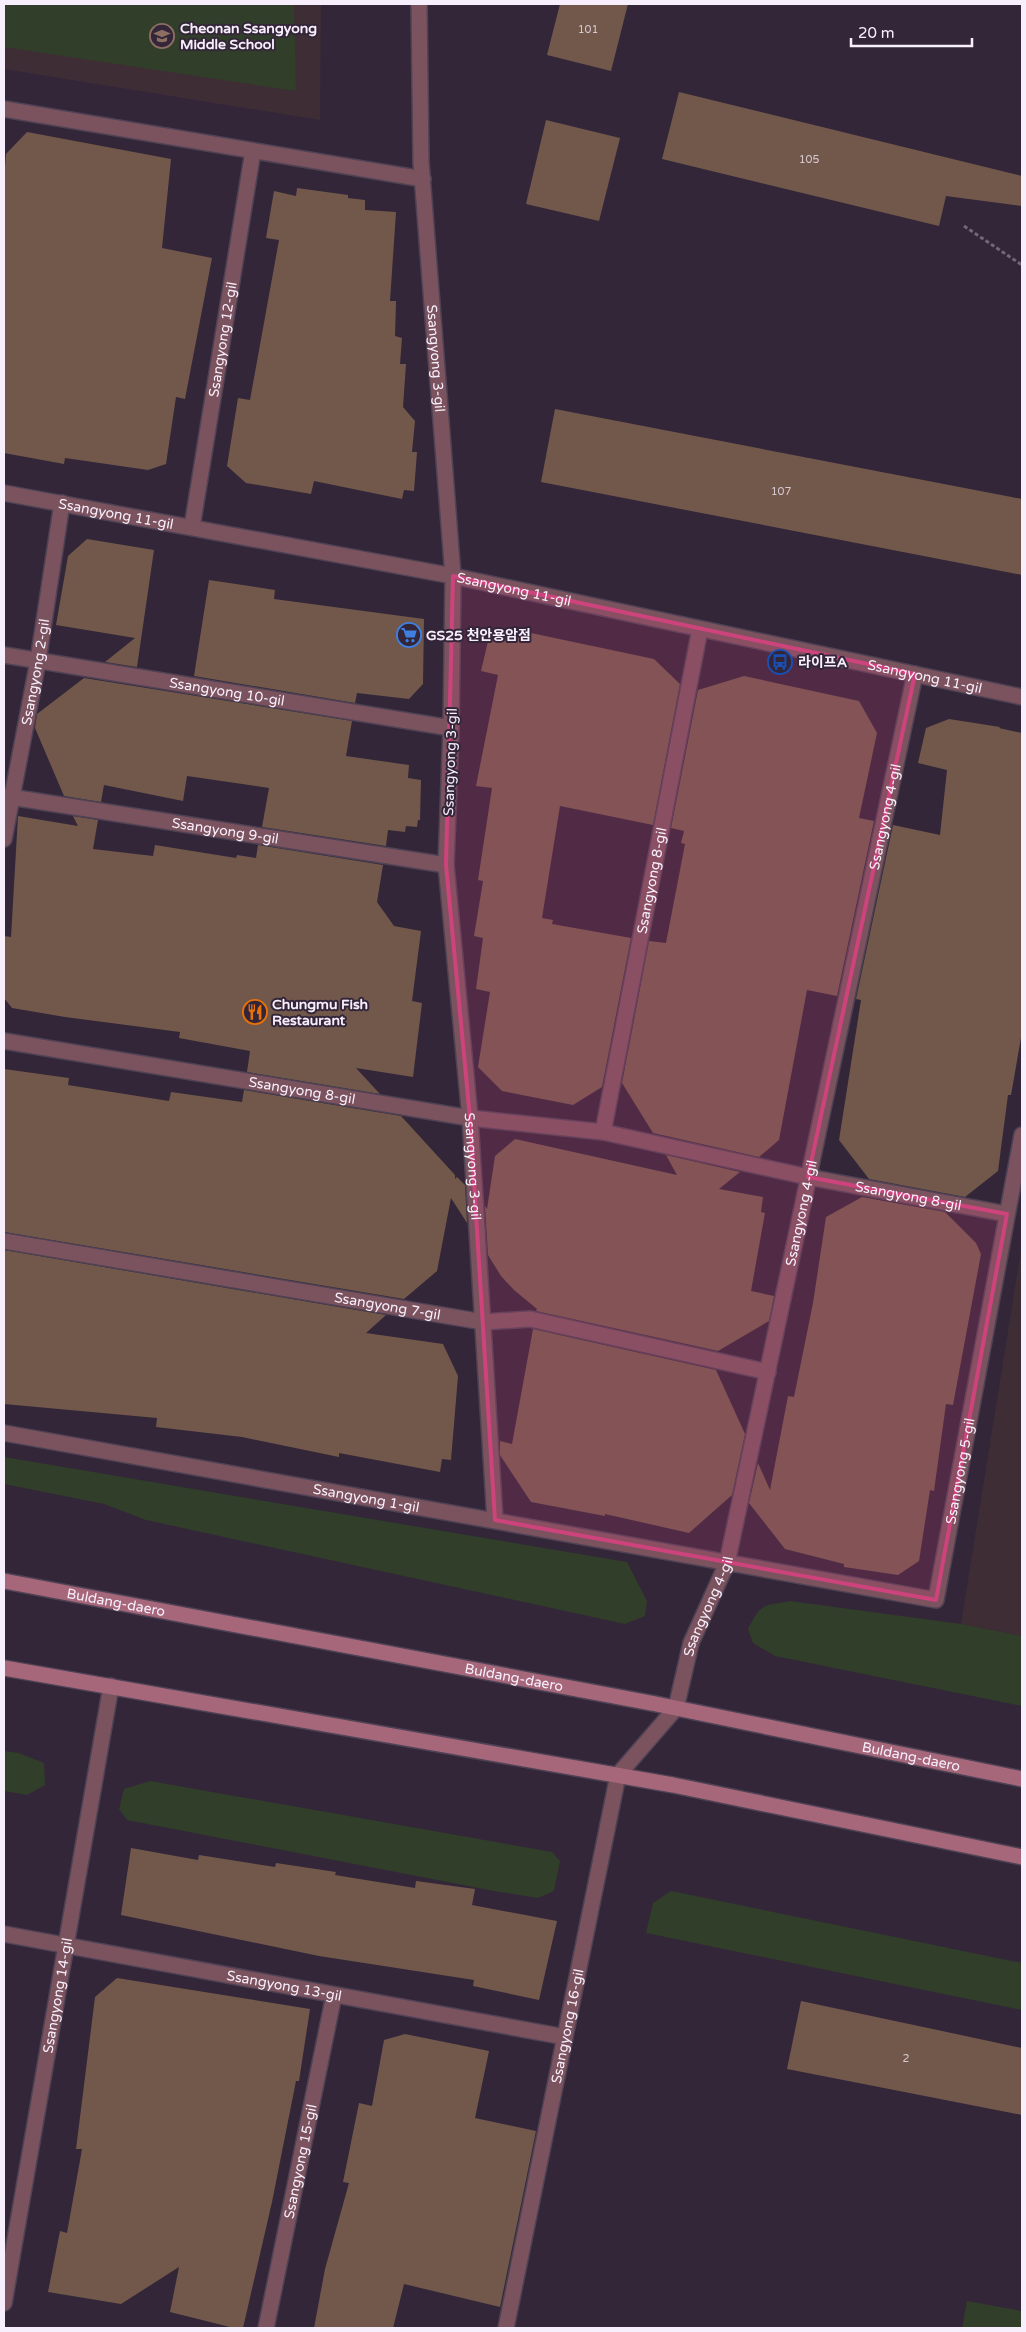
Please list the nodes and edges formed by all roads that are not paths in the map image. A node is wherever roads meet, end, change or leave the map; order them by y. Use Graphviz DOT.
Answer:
graph roads {
  1 [pos="418,4"];
  2 [pos="4,109"];
  3 [pos="253,151"];
  4 [pos="423,179"];
  5 [pos="4,493"];
  6 [pos="62,503"];
  7 [pos="192,527"];
  8 [pos="453,576"];
  9 [pos="700,629"];
  10 [pos="4,655"];
  11 [pos="38,661"];
  12 [pos="915,674"];
  13 [pos="1022,697"];
  14 [pos="451,728"];
  15 [pos="8,796"];
  16 [pos="4,840"];
  17 [pos="446,865"];
  18 [pos="4,1041"];
  19 [pos="470,1118"];
  20 [pos="603,1132"];
  21 [pos="1022,1135"];
  22 [pos="808,1177"];
  23 [pos="1007,1214"];
  24 [pos="4,1241"];
  25 [pos="483,1322"];
  26 [pos="768,1372"];
  27 [pos="4,1433"];
  28 [pos="495,1520"];
  29 [pos="727,1563"];
  30 [pos="4,1581"];
  31 [pos="4,1668"];
  32 [pos="111,1686"];
  33 [pos="676,1708"];
  34 [pos="651,1737"];
  35 [pos="618,1775"];
  36 [pos="1022,1779"];
  37 [pos="1022,1858"];
  38 [pos="4,1934"];
  39 [pos="66,1944"];
  40 [pos="334,1995"];
  41 [pos="565,2038"];
  42 [pos="4,2303"];
  43 [pos="266,2328"];
  44 [pos="506,2328"];
  1 -- 4 [label="street, Ssangyong 3-gil"];
  2 -- 3 [label="street"];
  3 -- 4 [label="street"];
  3 -- 7 [label="street, Ssangyong 12-gil"];
  4 -- 8 [label="street, Ssangyong 3-gil"];
  5 -- 6 [label="street, Ssangyong 11-gil"];
  6 -- 7 [label="street, Ssangyong 11-gil"];
  6 -- 11 [label="street, Ssangyong 2-gil"];
  7 -- 8 [label="street, Ssangyong 11-gil"];
  8 -- 9 [label="street, Ssangyong 11-gil"];
  8 -- 14 [label="street, Ssangyong 3-gil"];
  9 -- 12 [label="street, Ssangyong 11-gil"];
  9 -- 20 [label="street, Ssangyong 8-gil"];
  10 -- 11 [label="street, Ssangyong 10-gil"];
  11 -- 14 [label="street, Ssangyong 10-gil"];
  11 -- 15 [label="street, Ssangyong 2-gil"];
  12 -- 13 [label="street, Ssangyong 11-gil"];
  12 -- 22 [label="street, Ssangyong 4-gil"];
  14 -- 17 [label="street, Ssangyong 3-gil"];
  15 -- 16 [label="street, Ssangyong 2-gil"];
  15 -- 17 [label="street, Ssangyong 9-gil"];
  17 -- 19 [label="street, Ssangyong 3-gil"];
  18 -- 19 [label="street, Ssangyong 8-gil"];
  19 -- 20 [label="street, Ssangyong 8-gil"];
  19 -- 25 [label="street, Ssangyong 3-gil"];
  20 -- 22 [label="street, Ssangyong 8-gil"];
  21 -- 23 [label="street, Ssangyong 5-gil"];
  22 -- 23 [label="street, Ssangyong 8-gil"];
  22 -- 26 [label="street, Ssangyong 4-gil"];
  23 -- 29 [label="street, Ssangyong 5-gil"];
  24 -- 25 [label="street, Ssangyong 7-gil"];
  25 -- 26 [label="street, Ssangyong 7-gil"];
  25 -- 28 [label="street, Ssangyong 3-gil"];
  26 -- 29 [label="street, Ssangyong 4-gil"];
  27 -- 28 [label="street, Ssangyong 1-gil"];
  28 -- 29 [label="street, Ssangyong 1-gil"];
  29 -- 33 [label="street, Ssangyong 4-gil"];
  30 -- 33 [label="main road, Buldang-daero"];
  31 -- 32 [label="main road"];
  32 -- 35 [label="main road"];
  32 -- 39 [label="street, Ssangyong 14-gil"];
  33 -- 34 [label="street, Ssangyong 4-gil"];
  33 -- 36 [label="main road, Buldang-daero"];
  34 -- 35 [label="street, Ssangyong 16-gil"];
  35 -- 37 [label="main road"];
  35 -- 41 [label="street, Ssangyong 16-gil"];
  38 -- 39 [label="street, Ssangyong 13-gil"];
  39 -- 40 [label="street, Ssangyong 13-gil"];
  39 -- 42 [label="street, Ssangyong 14-gil"];
  40 -- 41 [label="street, Ssangyong 13-gil"];
  40 -- 43 [label="street, Ssangyong 15-gil"];
  41 -- 44 [label="street, Ssangyong 16-gil"];
}
